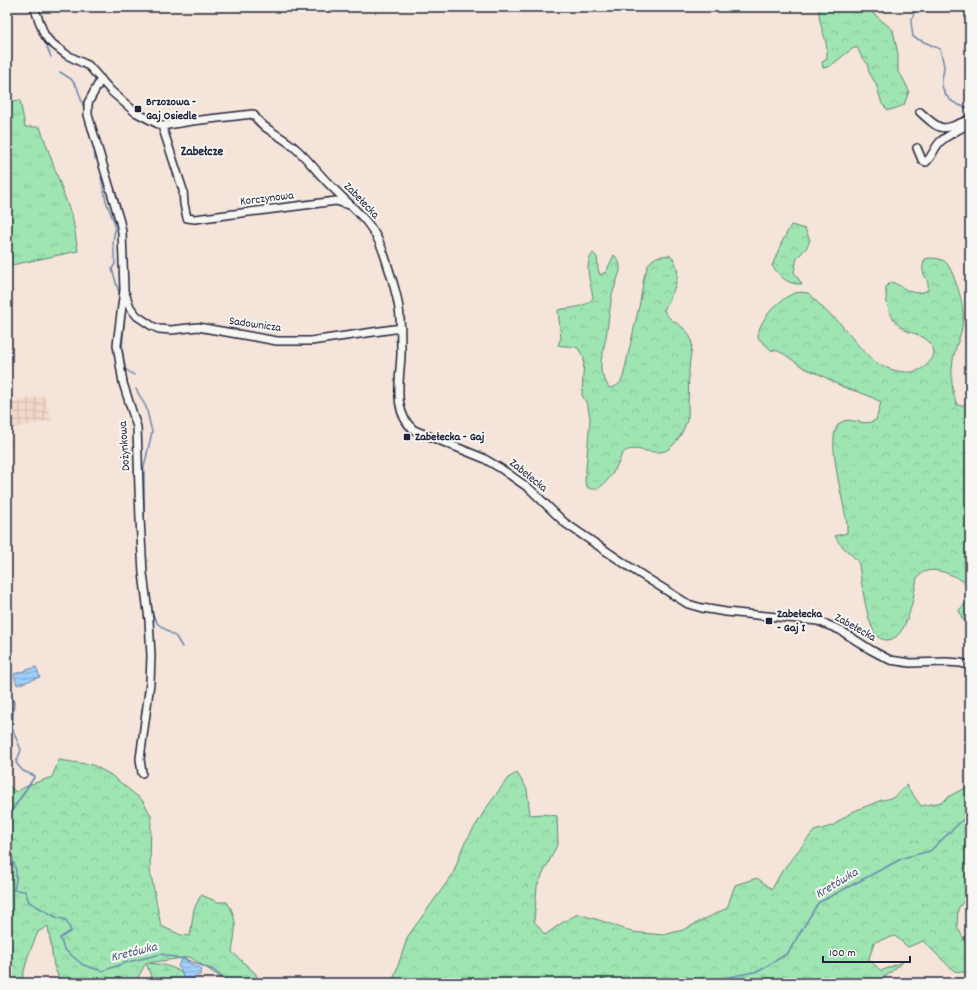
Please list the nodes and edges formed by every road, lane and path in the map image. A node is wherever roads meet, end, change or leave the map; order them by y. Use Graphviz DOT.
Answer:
graph roads {
  1 [pos="34,7"];
  2 [pos="101,79"];
  3 [pos="920,112"];
  4 [pos="970,121"];
  5 [pos="162,126"];
  6 [pos="917,148"];
  7 [pos="349,205"];
  8 [pos="124,290"];
  9 [pos="401,328"];
  10 [pos="970,666"];
  11 [pos="142,773"];
  1 -- 2 [label="street"];
  2 -- 5 [label="street"];
  2 -- 8 [label="street, Dożynkowa"];
  3 -- 4 [label="street"];
  4 -- 6 [label="street"];
  5 -- 7 [label="street, Zabełecka"];
  5 -- 7 [label="street, Korczynowa"];
  7 -- 9 [label="street, Zabełecka"];
  8 -- 9 [label="street, Sadownicza"];
  8 -- 11 [label="street, Dożynkowa"];
  9 -- 10 [label="street, Zabełecka"];
}
